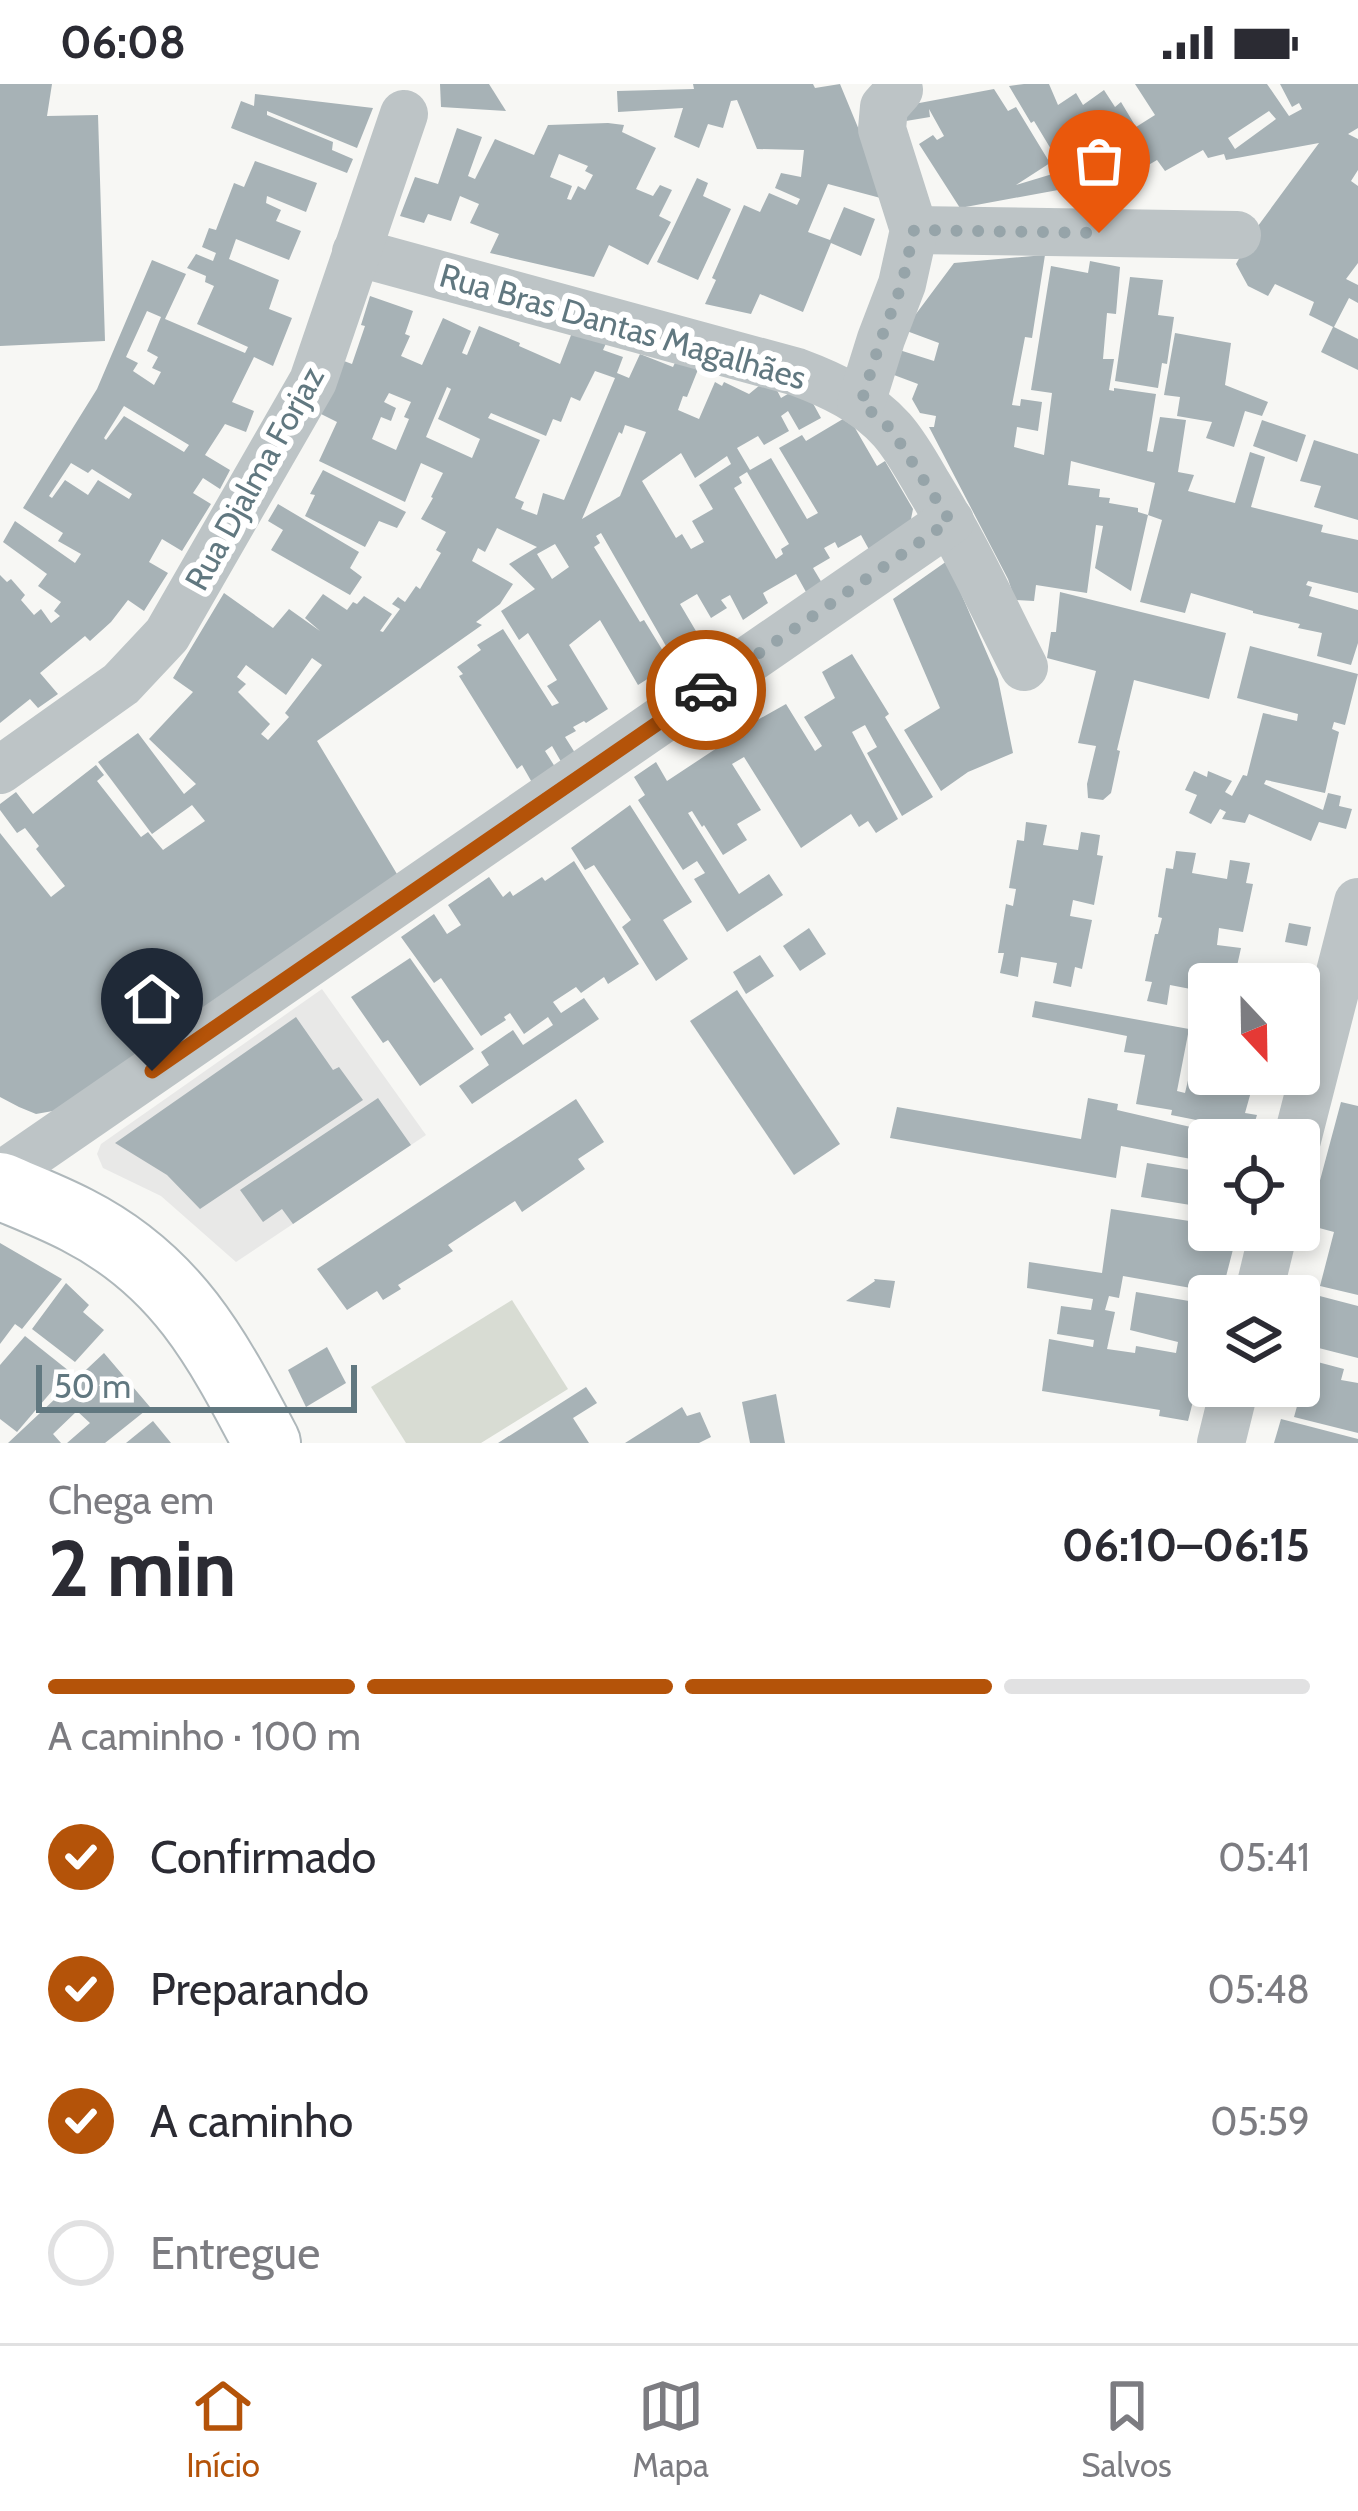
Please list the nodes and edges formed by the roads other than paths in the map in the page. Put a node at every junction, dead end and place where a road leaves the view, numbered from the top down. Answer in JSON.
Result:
{"nodes":[{"id":1,"x":905,"y":86,"type":"edge"},
{"id":2,"x":404,"y":114,"type":"dead end"},
{"id":3,"x":914,"y":230,"type":"junction"},
{"id":4,"x":1237,"y":235,"type":"dead end"},
{"id":5,"x":356,"y":252,"type":"junction"},
{"id":6,"x":861,"y":403,"type":"junction"},
{"id":7,"x":950,"y":521,"type":"junction"},
{"id":8,"x":1024,"y":667,"type":"dead end"},
{"id":9,"x":0,"y":770,"type":"edge"},
{"id":10,"x":1358,"y":902,"type":"edge"},
{"id":11,"x":1347,"y":987,"type":"edge"},
{"id":12,"x":1304,"y":1119,"type":"edge"},
{"id":13,"x":0,"y":1176,"type":"edge"},
{"id":14,"x":0,"y":1186,"type":"edge"},
{"id":15,"x":1230,"y":1407,"type":"edge"},
{"id":16,"x":268,"y":1443,"type":"edge"},
{"id":17,"x":1221,"y":1443,"type":"edge"}],
"edges":[{"from":1,"to":3,"type":"street"},
{"from":2,"to":5,"type":"street","name":"Rua Djalma Forjaz"},
{"from":3,"to":4,"type":"street"},
{"from":3,"to":6,"type":"street"},
{"from":5,"to":6,"type":"street","name":"Rua Bras Dantas Magalhães"},
{"from":5,"to":9,"type":"street","name":"Rua Djalma Forjaz"},
{"from":6,"to":7,"type":"street","name":"Rua Bras Dantas Magalhães"},
{"from":7,"to":8,"type":"street","name":"Rua Bras Dantas Magalhães"},
{"from":7,"to":13,"type":"street"},
{"from":10,"to":11,"type":"street"},
{"from":11,"to":12,"type":"street"},
{"from":14,"to":16,"type":"main road"},
{"from":15,"to":17,"type":"street"}]}
